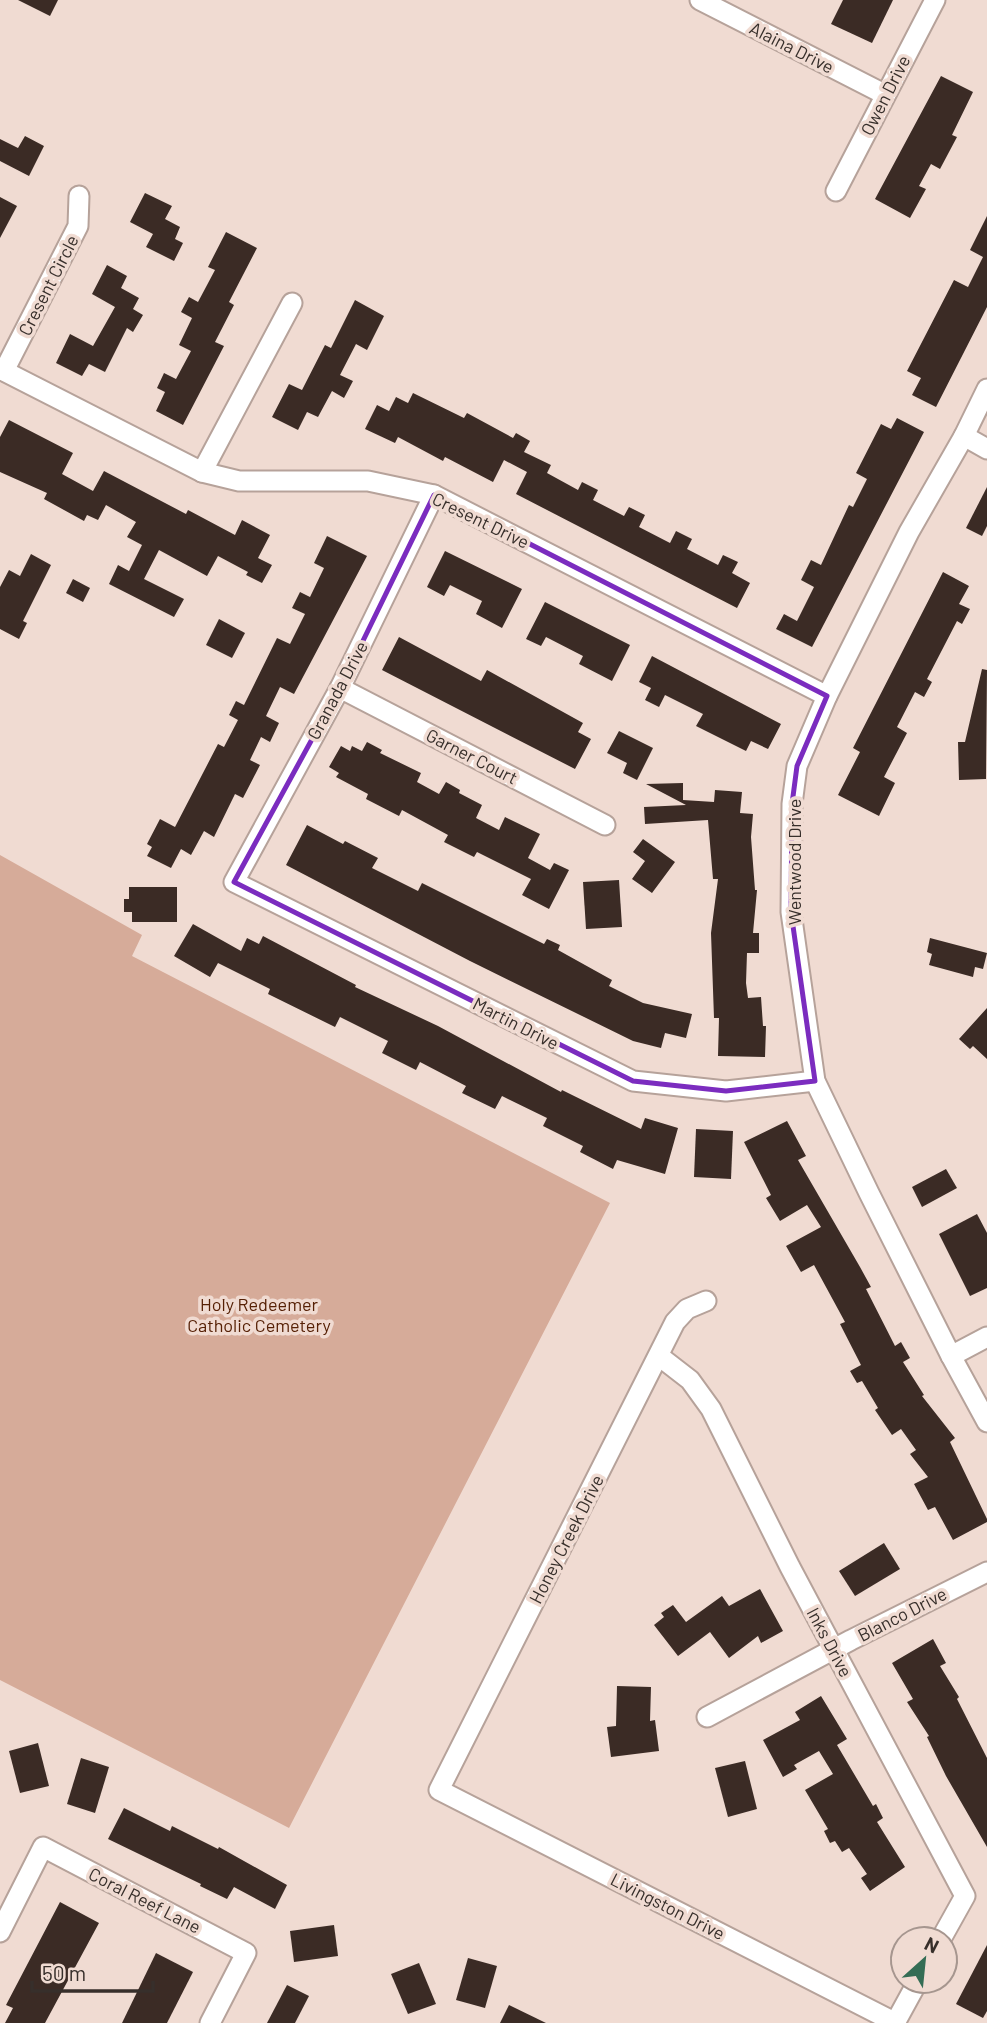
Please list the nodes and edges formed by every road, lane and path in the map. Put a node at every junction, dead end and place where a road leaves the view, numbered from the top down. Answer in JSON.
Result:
{"nodes":[{"id":1,"x":700,"y":0,"type":"edge"},
{"id":2,"x":934,"y":0,"type":"edge"},
{"id":3,"x":884,"y":94,"type":"junction"},
{"id":4,"x":836,"y":191,"type":"dead end"},
{"id":5,"x":79,"y":196,"type":"dead end"},
{"id":6,"x":292,"y":303,"type":"dead end"},
{"id":7,"x":2,"y":370,"type":"edge"},
{"id":8,"x":987,"y":389,"type":"edge"},
{"id":9,"x":964,"y":436,"type":"junction"},
{"id":10,"x":987,"y":449,"type":"edge"},
{"id":11,"x":202,"y":472,"type":"junction"},
{"id":12,"x":434,"y":495,"type":"junction"},
{"id":13,"x":340,"y":688,"type":"junction"},
{"id":14,"x":827,"y":696,"type":"junction"},
{"id":15,"x":605,"y":825,"type":"dead end"},
{"id":16,"x":234,"y":882,"type":"joint"},
{"id":17,"x":815,"y":1081,"type":"junction"},
{"id":18,"x":706,"y":1301,"type":"dead end"},
{"id":19,"x":987,"y":1337,"type":"edge"},
{"id":20,"x":659,"y":1356,"type":"junction"},
{"id":21,"x":951,"y":1356,"type":"junction"},
{"id":22,"x":987,"y":1422,"type":"edge"},
{"id":23,"x":987,"y":1572,"type":"edge"},
{"id":24,"x":834,"y":1649,"type":"junction"},
{"id":25,"x":707,"y":1717,"type":"dead end"},
{"id":26,"x":439,"y":1790,"type":"joint"},
{"id":27,"x":949,"y":1925,"type":"edge"},
{"id":28,"x":0,"y":1932,"type":"edge"},
{"id":29,"x":911,"y":1995,"type":"edge"},
{"id":30,"x":210,"y":2023,"type":"edge"},
{"id":31,"x":896,"y":2023,"type":"edge"}],
"edges":[{"from":1,"to":3,"type":"street","name":"Alaina Drive"},
{"from":2,"to":3,"type":"street","name":"Owen Drive"},
{"from":3,"to":4,"type":"street","name":"Owen Drive"},
{"from":5,"to":7,"type":"street","name":"Cresent Circle"},
{"from":6,"to":11,"type":"street"},
{"from":7,"to":11,"type":"street","name":"Cresent Drive"},
{"from":8,"to":9,"type":"street","name":"Wentwood Drive"},
{"from":9,"to":10,"type":"street"},
{"from":9,"to":14,"type":"street","name":"Wentwood Drive"},
{"from":11,"to":12,"type":"street","name":"Cresent Drive"},
{"from":12,"to":13,"type":"street","name":"Granada Drive"},
{"from":12,"to":14,"type":"street","name":"Cresent Drive"},
{"from":13,"to":15,"type":"street","name":"Garner Court"},
{"from":13,"to":16,"type":"street","name":"Granada Drive"},
{"from":14,"to":17,"type":"street","name":"Wentwood Drive"},
{"from":16,"to":17,"type":"street","name":"Martin Drive"},
{"from":17,"to":21,"type":"street","name":"Wentwood Drive"},
{"from":18,"to":20,"type":"street","name":"Honey Creek Drive"},
{"from":19,"to":21,"type":"street"},
{"from":20,"to":24,"type":"street","name":"Inks Drive"},
{"from":20,"to":26,"type":"street","name":"Honey Creek Drive"},
{"from":21,"to":22,"type":"street","name":"Wentwood Drive"},
{"from":23,"to":24,"type":"street","name":"Blanco Drive"},
{"from":24,"to":25,"type":"street","name":"Blanco Drive"},
{"from":24,"to":27,"type":"street","name":"Inks Drive"},
{"from":26,"to":31,"type":"street","name":"Livingston Drive"},
{"from":28,"to":30,"type":"street","name":"Coral Reef Lane"},
{"from":29,"to":31,"type":"street"}]}
